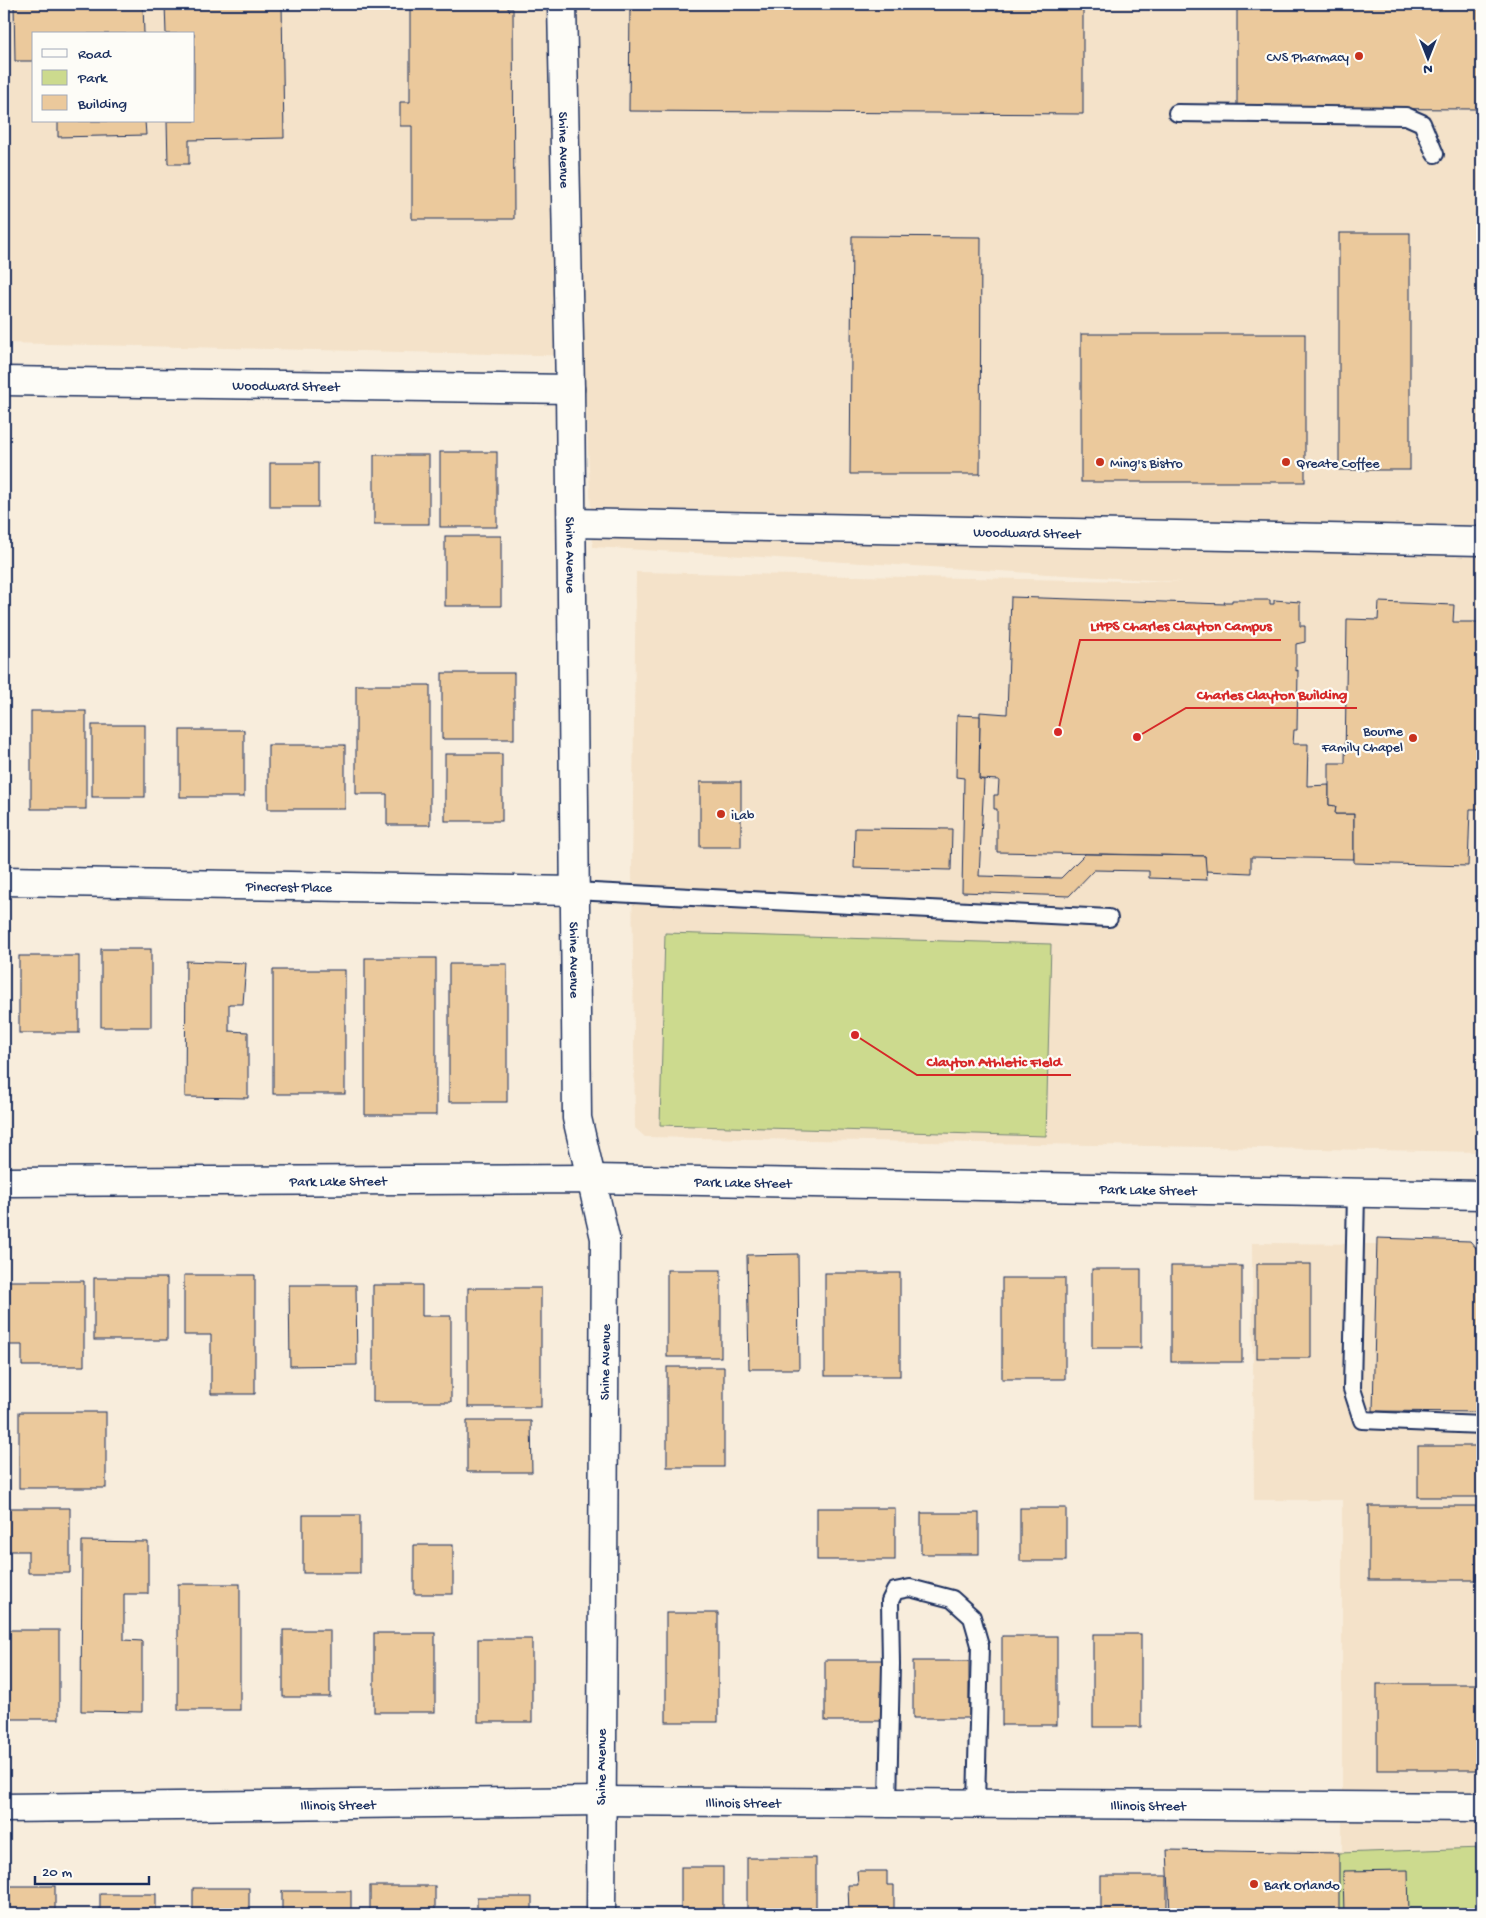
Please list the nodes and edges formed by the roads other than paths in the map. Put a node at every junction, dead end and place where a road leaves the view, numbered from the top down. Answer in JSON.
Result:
{"nodes":[{"id":1,"x":562,"y":4,"type":"edge"},
{"id":2,"x":1176,"y":112,"type":"dead end"},
{"id":3,"x":1436,"y":154,"type":"dead end"},
{"id":4,"x":4,"y":381,"type":"edge"},
{"id":5,"x":570,"y":389,"type":"junction"},
{"id":6,"x":572,"y":523,"type":"junction"},
{"id":7,"x":1482,"y":541,"type":"edge"},
{"id":8,"x":4,"y":881,"type":"edge"},
{"id":9,"x":574,"y":891,"type":"junction"},
{"id":10,"x":1109,"y":918,"type":"dead end"},
{"id":11,"x":593,"y":1179,"type":"junction"},
{"id":12,"x":4,"y":1182,"type":"edge"},
{"id":13,"x":1356,"y":1193,"type":"junction"},
{"id":14,"x":1482,"y":1195,"type":"edge"},
{"id":15,"x":1482,"y":1425,"type":"edge"},
{"id":16,"x":600,"y":1801,"type":"junction"},
{"id":17,"x":888,"y":1803,"type":"junction"},
{"id":18,"x":976,"y":1803,"type":"junction"},
{"id":19,"x":1482,"y":1806,"type":"edge"},
{"id":20,"x":4,"y":1808,"type":"edge"},
{"id":21,"x":601,"y":1914,"type":"edge"}],
"edges":[{"from":1,"to":5,"type":"street","name":"Shine Avenue"},
{"from":2,"to":3,"type":"lane"},
{"from":4,"to":5,"type":"street","name":"Woodward Street"},
{"from":5,"to":6,"type":"street","name":"Shine Avenue"},
{"from":6,"to":7,"type":"street","name":"Woodward Street"},
{"from":6,"to":9,"type":"street","name":"Shine Avenue"},
{"from":8,"to":9,"type":"street","name":"Pinecrest Place"},
{"from":9,"to":10,"type":"lane"},
{"from":9,"to":11,"type":"street","name":"Shine Avenue"},
{"from":11,"to":12,"type":"street","name":"Park Lake Street"},
{"from":11,"to":13,"type":"street","name":"Park Lake Street"},
{"from":11,"to":16,"type":"street","name":"Shine Avenue"},
{"from":13,"to":14,"type":"street","name":"Park Lake Street"},
{"from":13,"to":15,"type":"lane"},
{"from":16,"to":17,"type":"street","name":"Illinois Street"},
{"from":16,"to":20,"type":"street","name":"Illinois Street"},
{"from":16,"to":21,"type":"street","name":"Shine Avenue"},
{"from":17,"to":18,"type":"street","name":"Illinois Street"},
{"from":17,"to":18,"type":"lane"},
{"from":18,"to":19,"type":"street","name":"Illinois Street"}]}
